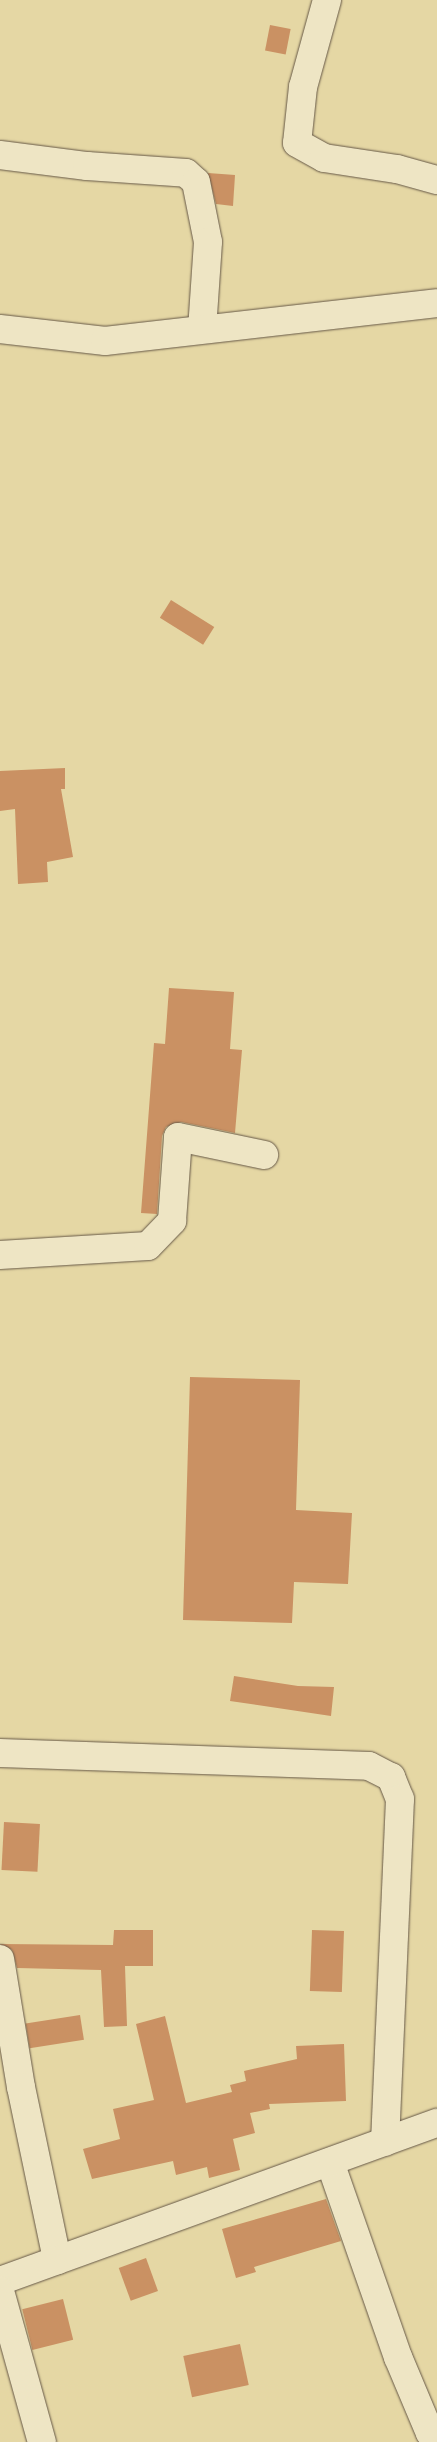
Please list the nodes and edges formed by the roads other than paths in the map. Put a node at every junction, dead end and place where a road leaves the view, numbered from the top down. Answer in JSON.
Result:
{"nodes":[{"id":1,"x":327,"y":0,"type":"edge"},
{"id":2,"x":0,"y":155,"type":"edge"},
{"id":3,"x":437,"y":180,"type":"edge"},
{"id":4,"x":437,"y":303,"type":"edge"},
{"id":5,"x":0,"y":329,"type":"edge"},
{"id":6,"x":202,"y":330,"type":"junction"},
{"id":7,"x":264,"y":1155,"type":"dead end"},
{"id":8,"x":0,"y":1255,"type":"edge"},
{"id":9,"x":0,"y":1752,"type":"edge"},
{"id":10,"x":0,"y":1959,"type":"edge"},
{"id":11,"x":437,"y":2123,"type":"edge"},
{"id":12,"x":385,"y":2142,"type":"junction"},
{"id":13,"x":330,"y":2162,"type":"junction"},
{"id":14,"x":58,"y":2260,"type":"junction"},
{"id":15,"x":0,"y":2280,"type":"edge"},
{"id":16,"x":0,"y":2291,"type":"edge"},
{"id":17,"x":437,"y":2435,"type":"edge"},
{"id":18,"x":42,"y":2442,"type":"edge"}],
"edges":[{"from":1,"to":3,"type":"street"},
{"from":2,"to":6,"type":"street"},
{"from":4,"to":6,"type":"street"},
{"from":5,"to":6,"type":"street"},
{"from":7,"to":8,"type":"street"},
{"from":9,"to":12,"type":"street"},
{"from":10,"to":14,"type":"street"},
{"from":11,"to":12,"type":"street"},
{"from":12,"to":13,"type":"street"},
{"from":13,"to":14,"type":"street"},
{"from":13,"to":17,"type":"street"},
{"from":14,"to":15,"type":"street"},
{"from":16,"to":18,"type":"street"}]}
